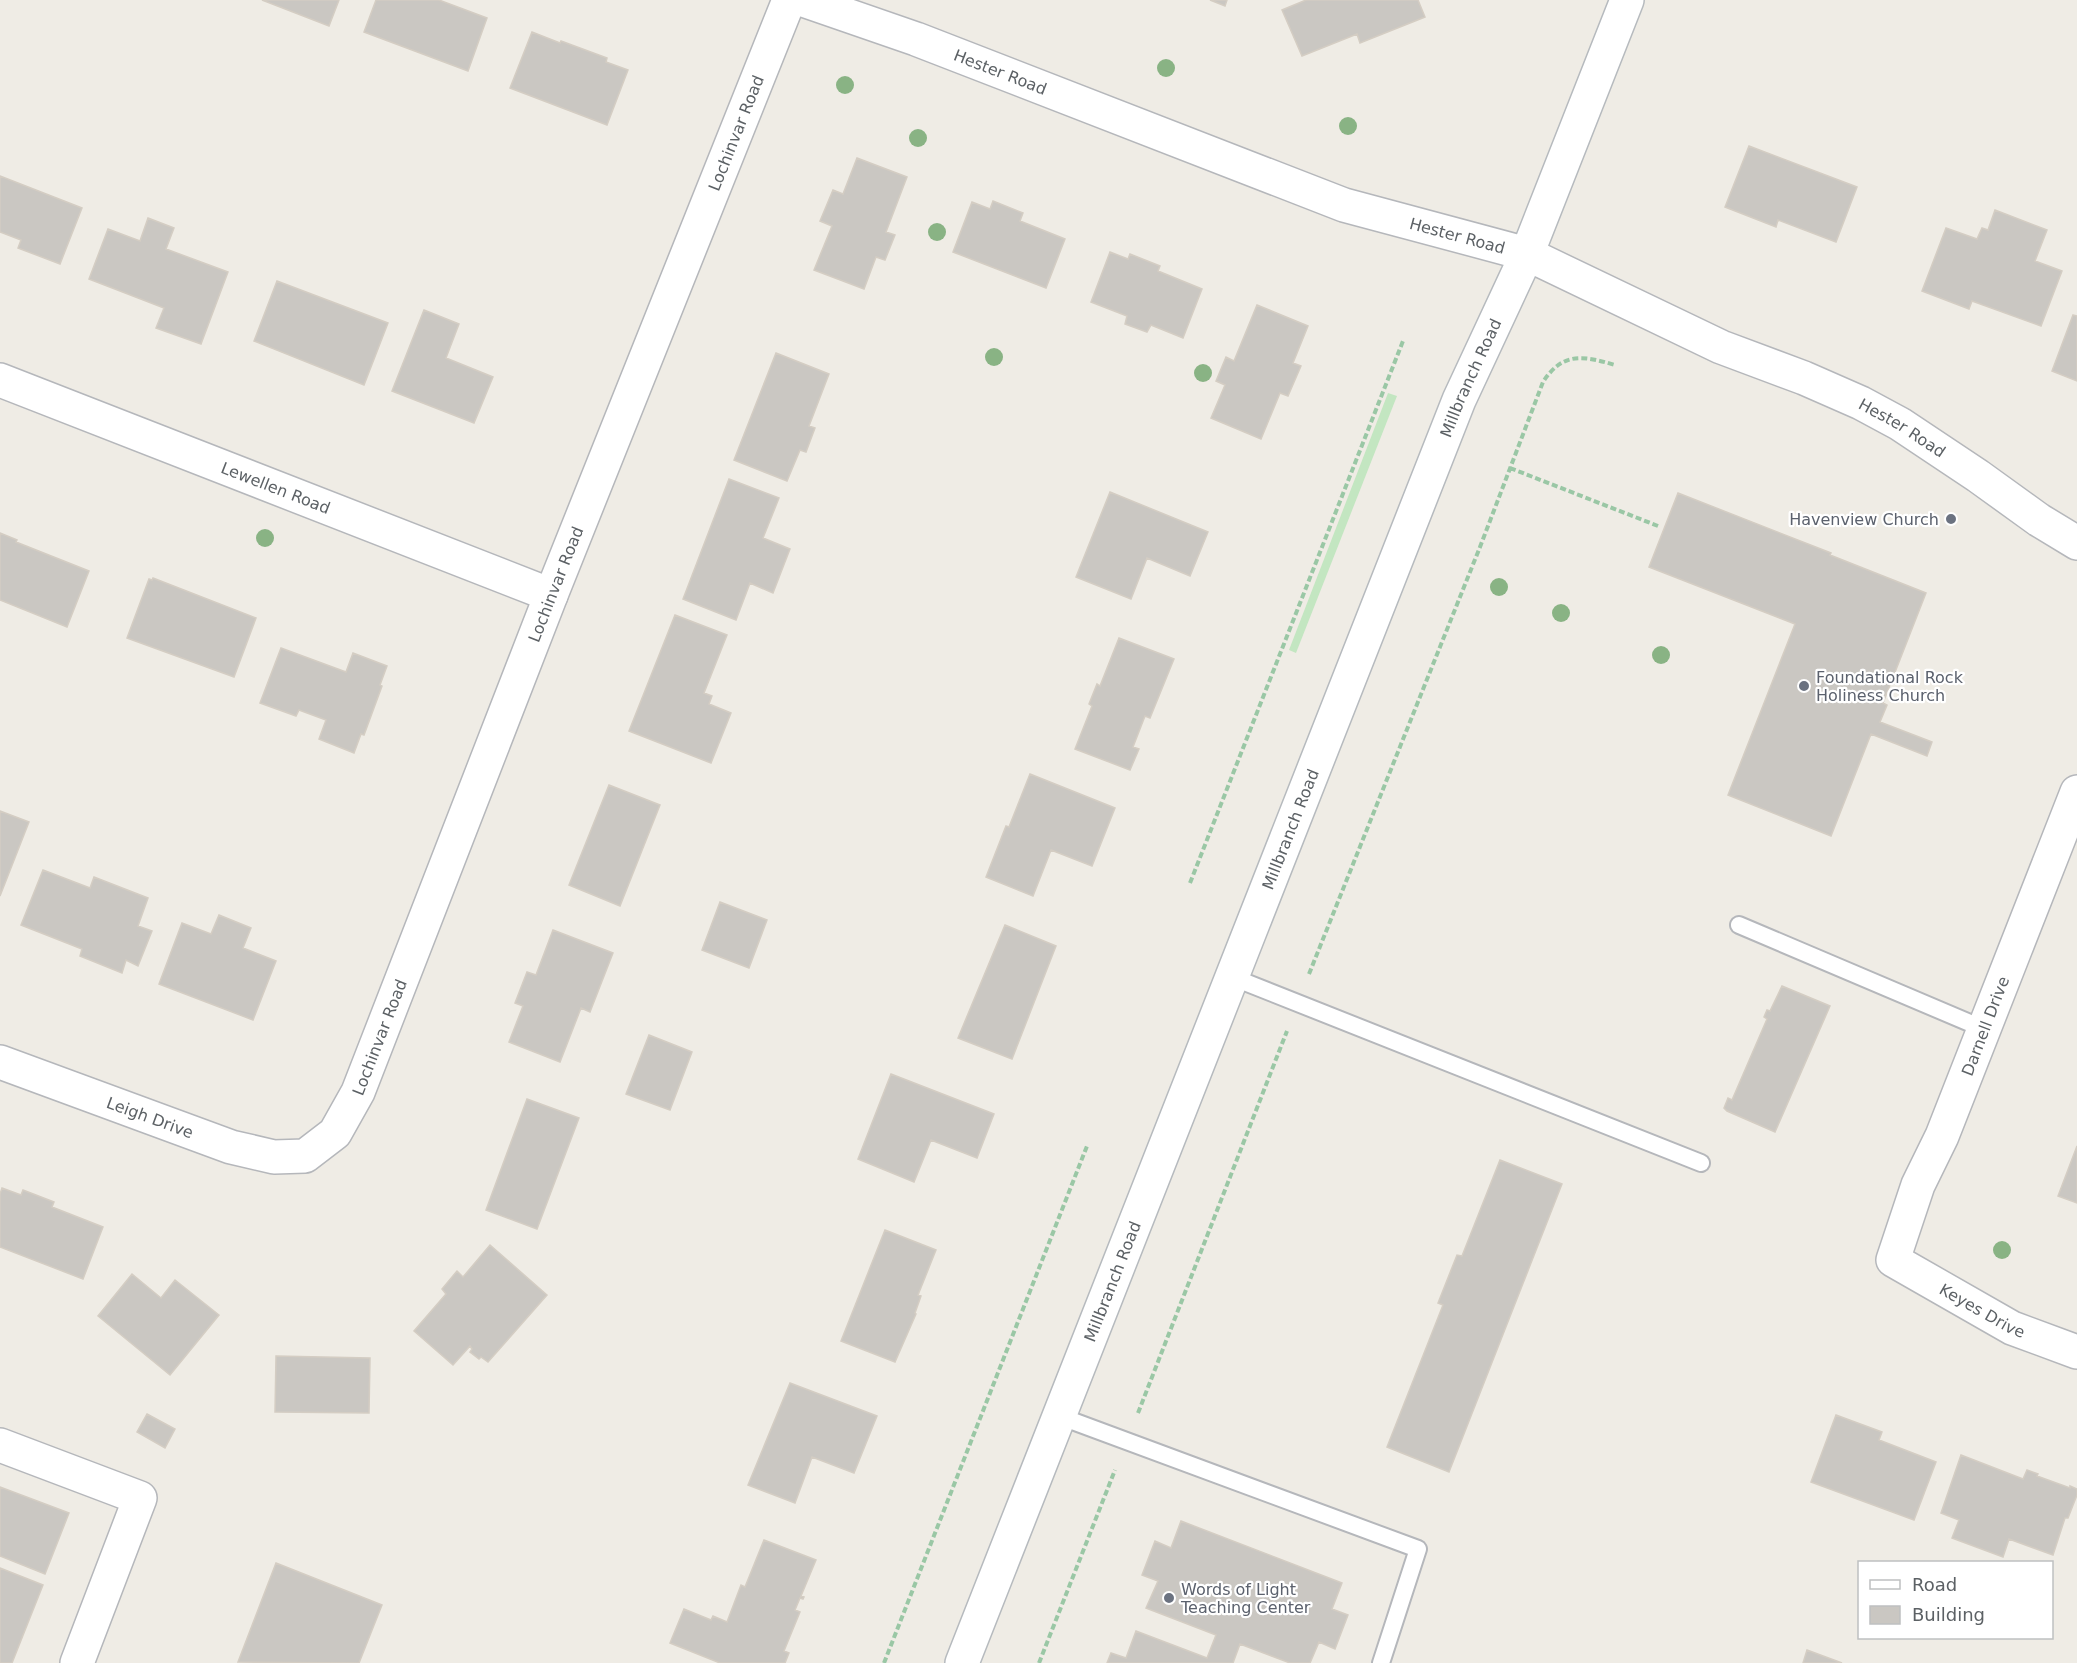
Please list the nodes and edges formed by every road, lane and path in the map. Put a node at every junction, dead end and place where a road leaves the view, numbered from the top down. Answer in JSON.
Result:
{"nodes":[{"id":1,"x":789,"y":0,"type":"edge"},
{"id":2,"x":803,"y":0,"type":"edge"},
{"id":3,"x":1627,"y":0,"type":"edge"},
{"id":4,"x":1527,"y":254,"type":"junction"},
{"id":5,"x":1403,"y":341,"type":"dead end"},
{"id":6,"x":0,"y":380,"type":"edge"},
{"id":7,"x":1510,"y":468,"type":"dead end"},
{"id":8,"x":1658,"y":526,"type":"dead end"},
{"id":9,"x":2077,"y":543,"type":"edge"},
{"id":10,"x":551,"y":595,"type":"junction"},
{"id":11,"x":2077,"y":792,"type":"edge"},
{"id":12,"x":1190,"y":883,"type":"dead end"},
{"id":13,"x":1739,"y":926,"type":"dead end"},
{"id":14,"x":1232,"y":977,"type":"junction"},
{"id":15,"x":1984,"y":1029,"type":"junction"},
{"id":16,"x":0,"y":1062,"type":"edge"},
{"id":17,"x":1087,"y":1146,"type":"dead end"},
{"id":18,"x":305,"y":1156,"type":"joint"},
{"id":19,"x":1701,"y":1163,"type":"dead end"},
{"id":20,"x":1893,"y":1260,"type":"joint"},
{"id":21,"x":2077,"y":1352,"type":"edge"},
{"id":22,"x":1059,"y":1416,"type":"junction"},
{"id":23,"x":0,"y":1445,"type":"edge"},
{"id":24,"x":77,"y":1663,"type":"edge"},
{"id":25,"x":884,"y":1663,"type":"edge"},
{"id":26,"x":962,"y":1663,"type":"edge"},
{"id":27,"x":1381,"y":1663,"type":"edge"}],
"edges":[{"from":1,"to":10,"type":"street","name":"Lochinvar Road"},
{"from":2,"to":4,"type":"street","name":"Hester Road"},
{"from":3,"to":4,"type":"street","name":"Millbranch Road"},
{"from":4,"to":9,"type":"street","name":"Hester Road"},
{"from":4,"to":14,"type":"street","name":"Millbranch Road"},
{"from":5,"to":12,"type":"path"},
{"from":6,"to":10,"type":"street","name":"Lewellen Road"},
{"from":7,"to":8,"type":"path"},
{"from":10,"to":18,"type":"street","name":"Lochinvar Road"},
{"from":11,"to":15,"type":"street","name":"Darnell Drive"},
{"from":13,"to":15,"type":"lane"},
{"from":14,"to":19,"type":"lane"},
{"from":14,"to":22,"type":"street","name":"Millbranch Road"},
{"from":15,"to":20,"type":"street","name":"Darnell Drive"},
{"from":16,"to":18,"type":"street","name":"Leigh Drive"},
{"from":17,"to":25,"type":"path"},
{"from":20,"to":21,"type":"street","name":"Keyes Drive"},
{"from":22,"to":26,"type":"street","name":"Millbranch Road"},
{"from":22,"to":27,"type":"lane"},
{"from":23,"to":24,"type":"street"}]}
